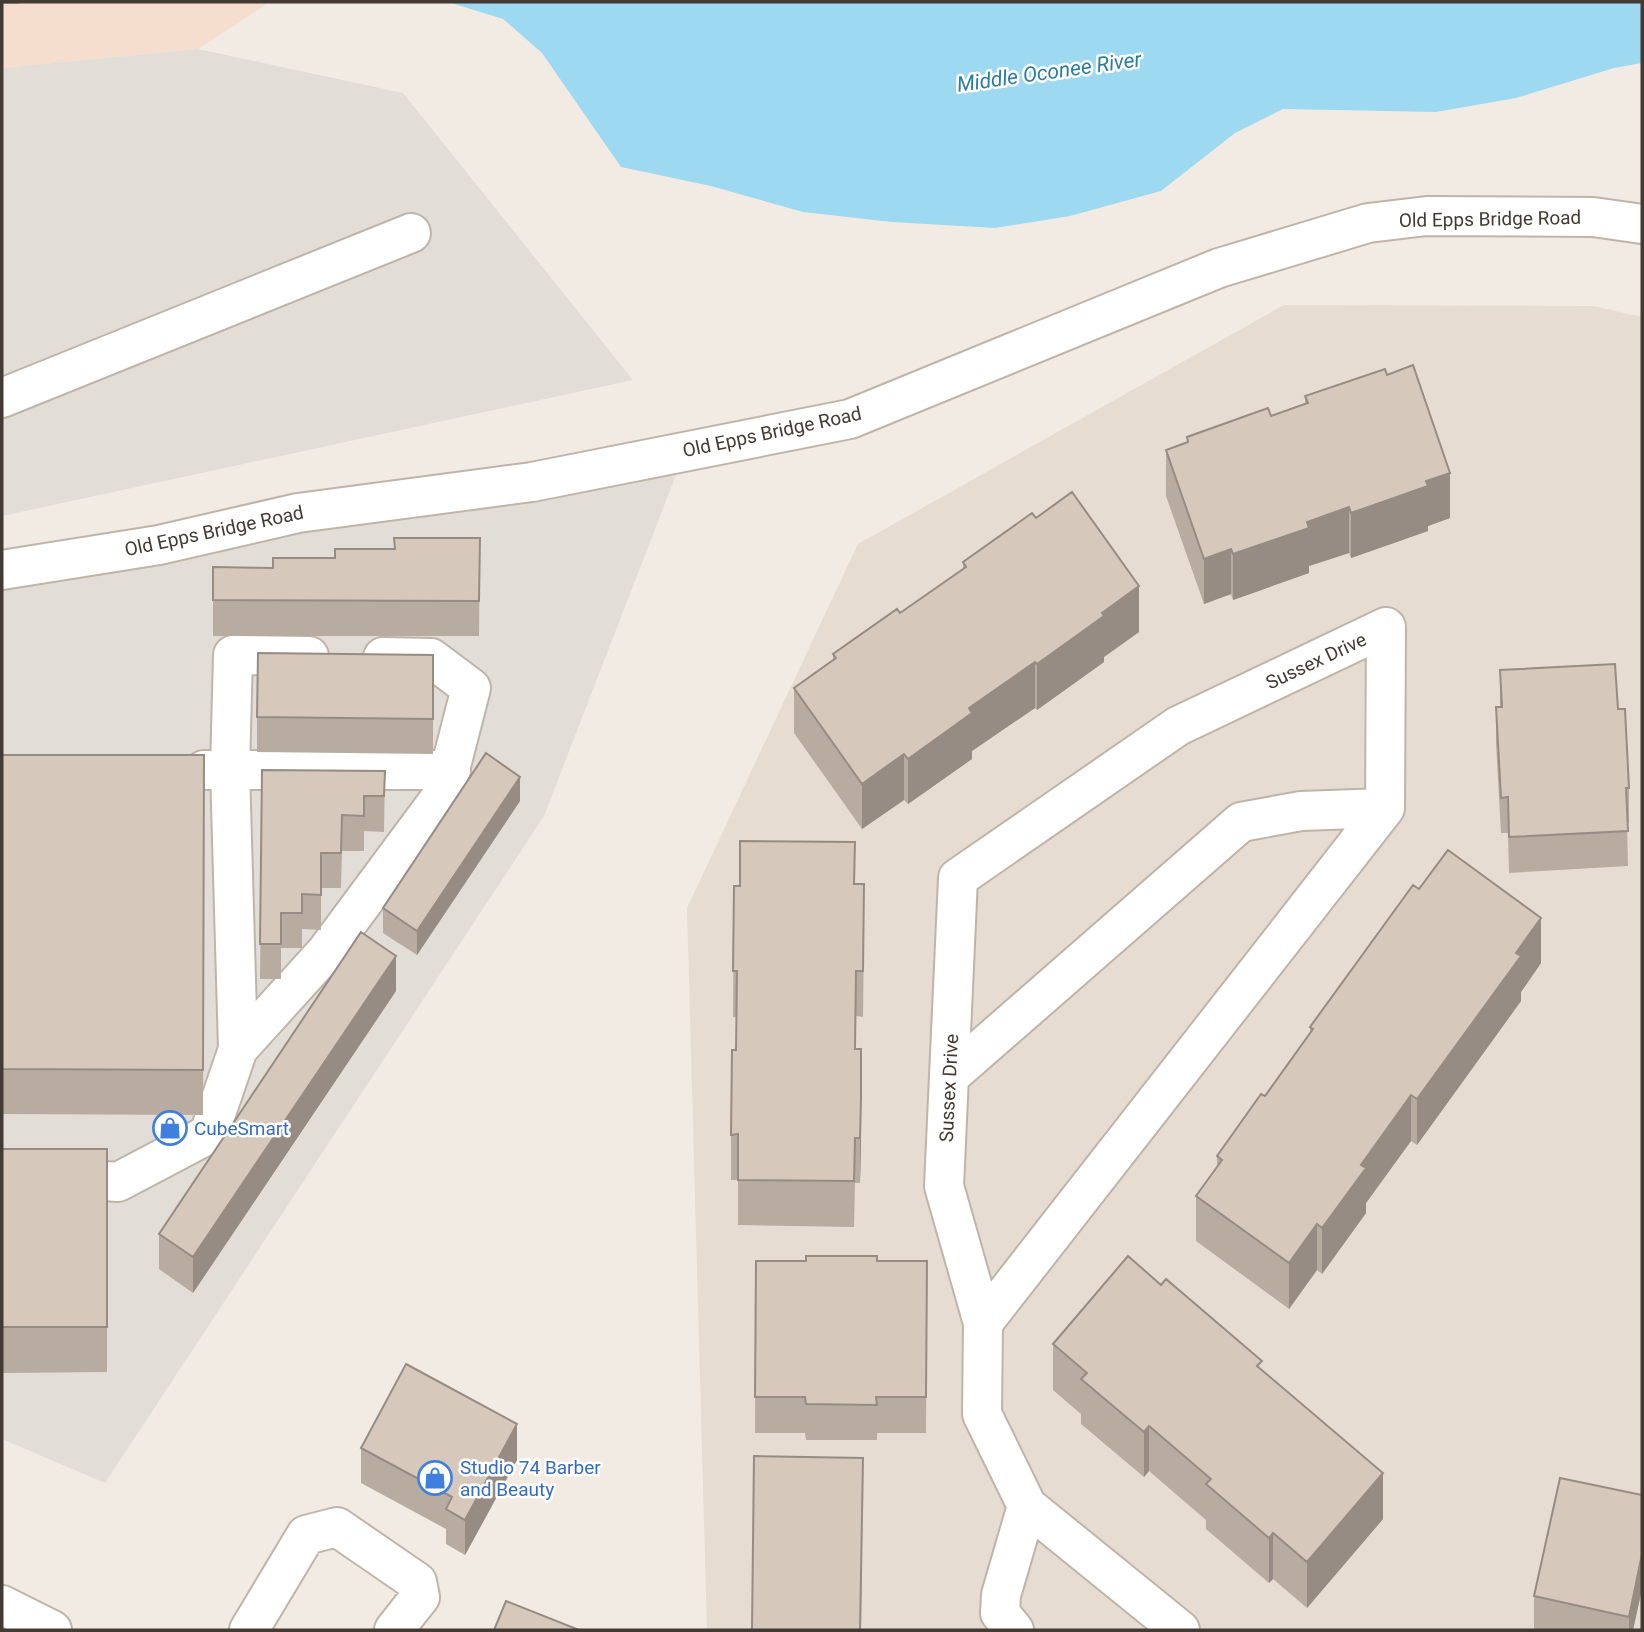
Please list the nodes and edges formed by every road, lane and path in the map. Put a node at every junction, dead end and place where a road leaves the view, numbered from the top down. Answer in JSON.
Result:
{"nodes":[{"id":1,"x":1642,"y":224,"type":"edge"},
{"id":2,"x":411,"y":233,"type":"dead end"},
{"id":3,"x":2,"y":398,"type":"edge"},
{"id":4,"x":2,"y":570,"type":"edge"},
{"id":5,"x":176,"y":769,"type":"edge"},
{"id":6,"x":230,"y":770,"type":"junction"},
{"id":7,"x":451,"y":770,"type":"junction"},
{"id":8,"x":1385,"y":808,"type":"junction"},
{"id":9,"x":238,"y":1049,"type":"junction"},
{"id":10,"x":950,"y":1076,"type":"junction"},
{"id":11,"x":2,"y":1174,"type":"edge"},
{"id":12,"x":983,"y":1323,"type":"junction"},
{"id":13,"x":1027,"y":1506,"type":"junction"},
{"id":14,"x":2,"y":1605,"type":"edge"},
{"id":15,"x":256,"y":1618,"type":"edge"},
{"id":16,"x":52,"y":1630,"type":"edge"},
{"id":17,"x":394,"y":1630,"type":"edge"},
{"id":18,"x":1014,"y":1630,"type":"edge"},
{"id":19,"x":1180,"y":1630,"type":"edge"}],
"edges":[{"from":1,"to":4,"type":"street","name":"Old Epps Bridge Road"},
{"from":2,"to":3,"type":"street"},
{"from":5,"to":6,"type":"street"},
{"from":6,"to":7,"type":"street"},
{"from":6,"to":7,"type":"street"},
{"from":6,"to":9,"type":"street"},
{"from":7,"to":9,"type":"street"},
{"from":8,"to":10,"type":"street"},
{"from":8,"to":10,"type":"street","name":"Sussex Drive"},
{"from":8,"to":12,"type":"street"},
{"from":9,"to":11,"type":"street"},
{"from":10,"to":12,"type":"street","name":"Sussex Drive"},
{"from":12,"to":13,"type":"street","name":"Sussex Drive"},
{"from":13,"to":18,"type":"street"},
{"from":13,"to":19,"type":"street","name":"Sussex Drive"},
{"from":14,"to":16,"type":"street"},
{"from":15,"to":17,"type":"street"}]}
